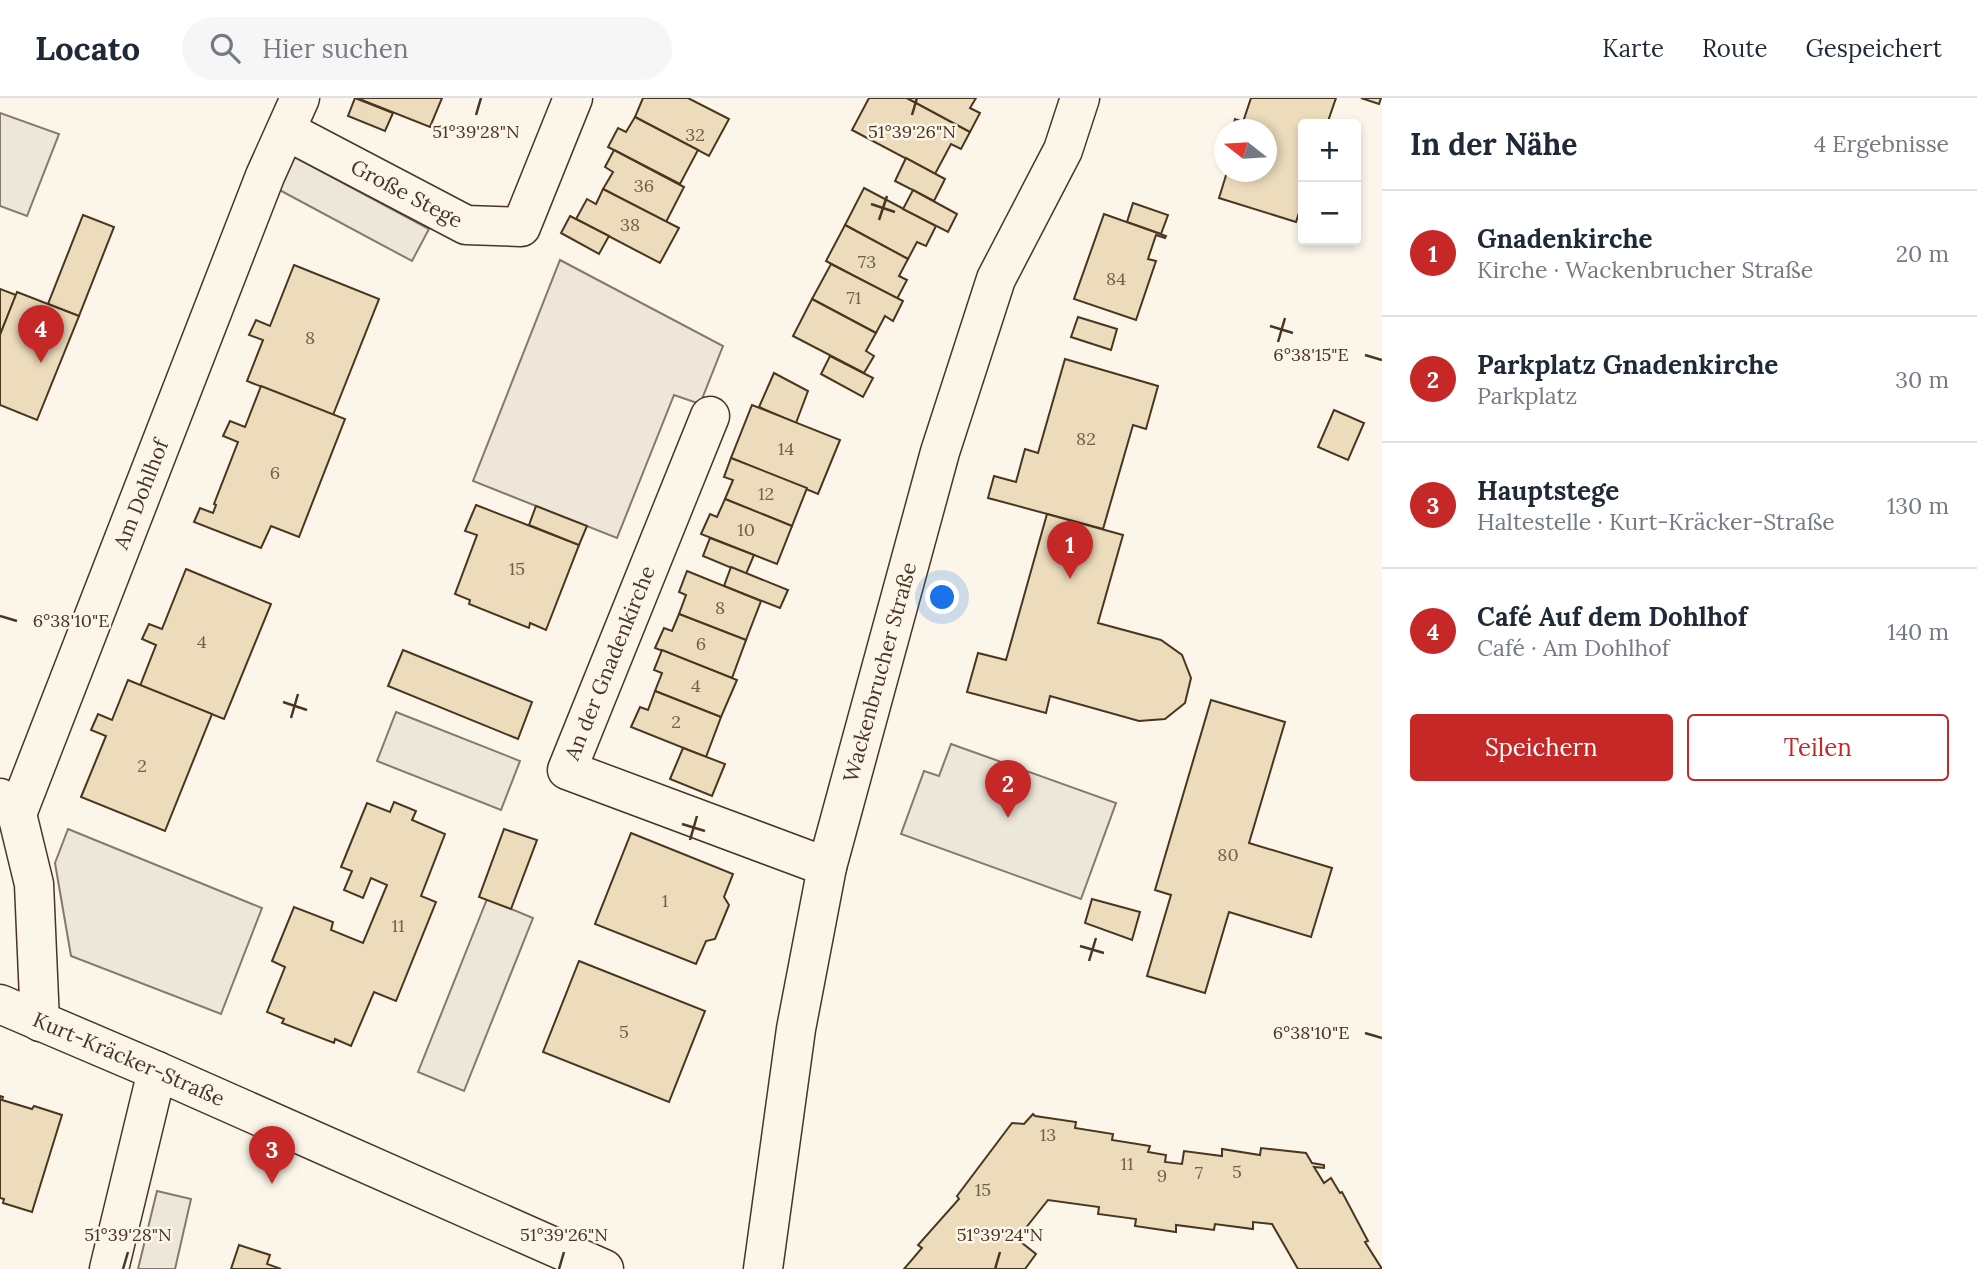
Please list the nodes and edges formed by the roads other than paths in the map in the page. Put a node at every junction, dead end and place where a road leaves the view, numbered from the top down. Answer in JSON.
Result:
{"nodes":[{"id":1,"x":573,"y":98,"type":"edge"},
{"id":2,"x":1080,"y":98,"type":"edge"},
{"id":3,"x":293,"y":114,"type":"edge"},
{"id":4,"x":265,"y":176,"type":"joint"},
{"id":5,"x":710,"y":416,"type":"dead end"},
{"id":6,"x":8,"y":806,"type":"edge"},
{"id":7,"x":827,"y":867,"type":"junction"},
{"id":8,"x":0,"y":1004,"type":"edge"},
{"id":9,"x":40,"y":1022,"type":"junction"},
{"id":10,"x":157,"y":1071,"type":"junction"},
{"id":11,"x":109,"y":1269,"type":"edge"},
{"id":12,"x":604,"y":1269,"type":"edge"},
{"id":13,"x":763,"y":1269,"type":"edge"}],
"edges":[{"from":1,"to":3,"type":"street","name":"Große Stege"},
{"from":2,"to":7,"type":"street","name":"Wackenbrucher Straße"},
{"from":3,"to":4,"type":"street","name":"Große Stege"},
{"from":4,"to":6,"type":"street","name":"Am Dohlhof"},
{"from":5,"to":7,"type":"street","name":"An der Gnadenkirche"},
{"from":6,"to":9,"type":"street"},
{"from":7,"to":13,"type":"street","name":"Wackenbrucher Straße"},
{"from":8,"to":9,"type":"street","name":"Kurt-Kräcker-Straße"},
{"from":9,"to":10,"type":"street","name":"Kurt-Kräcker-Straße"},
{"from":10,"to":11,"type":"street"},
{"from":10,"to":12,"type":"street","name":"Kurt-Kräcker-Straße"}]}
